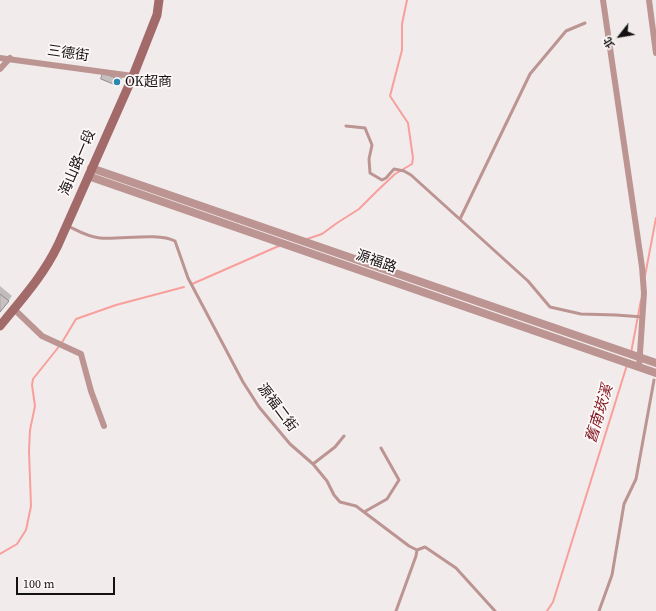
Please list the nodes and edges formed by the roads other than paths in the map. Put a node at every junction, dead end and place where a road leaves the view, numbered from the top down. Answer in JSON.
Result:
{"nodes":[{"id":1,"x":159,"y":0,"type":"edge"},
{"id":2,"x":603,"y":0,"type":"edge"},
{"id":3,"x":649,"y":0,"type":"edge"},
{"id":4,"x":585,"y":23,"type":"dead end"},
{"id":5,"x":656,"y":53,"type":"edge"},
{"id":6,"x":0,"y":58,"type":"edge"},
{"id":7,"x":10,"y":58,"type":"junction"},
{"id":8,"x":0,"y":69,"type":"edge"},
{"id":9,"x":133,"y":76,"type":"junction"},
{"id":10,"x":346,"y":126,"type":"dead end"},
{"id":11,"x":90,"y":172,"type":"junction"},
{"id":12,"x":460,"y":219,"type":"junction"},
{"id":13,"x":66,"y":226,"type":"junction"},
{"id":14,"x":14,"y":309,"type":"junction"},
{"id":15,"x":643,"y":317,"type":"junction"},
{"id":16,"x":0,"y":326,"type":"edge"},
{"id":17,"x":641,"y":358,"type":"junction"},
{"id":18,"x":656,"y":364,"type":"edge"},
{"id":19,"x":639,"y":368,"type":"junction"},
{"id":20,"x":655,"y":377,"type":"edge"},
{"id":21,"x":104,"y":426,"type":"dead end"},
{"id":22,"x":344,"y":436,"type":"dead end"},
{"id":23,"x":381,"y":448,"type":"dead end"},
{"id":24,"x":313,"y":464,"type":"junction"},
{"id":25,"x":364,"y":512,"type":"junction"},
{"id":26,"x":417,"y":550,"type":"junction"},
{"id":27,"x":396,"y":611,"type":"edge"},
{"id":28,"x":495,"y":611,"type":"edge"},
{"id":29,"x":599,"y":611,"type":"edge"}],
"edges":[{"from":1,"to":9,"type":"main road","name":"海山路一段"},
{"from":2,"to":15,"type":"street"},
{"from":3,"to":5,"type":"street"},
{"from":4,"to":12,"type":"lane"},
{"from":6,"to":7,"type":"street","name":"三德街"},
{"from":7,"to":8,"type":"street"},
{"from":7,"to":9,"type":"street","name":"三德街"},
{"from":9,"to":11,"type":"main road","name":"海山路一段"},
{"from":10,"to":12,"type":"lane"},
{"from":11,"to":13,"type":"main road","name":"海山路一段"},
{"from":11,"to":17,"type":"street","name":"源福路"},
{"from":11,"to":19,"type":"street","name":"源福路"},
{"from":12,"to":15,"type":"lane"},
{"from":13,"to":14,"type":"main road","name":"海山路一段"},
{"from":13,"to":24,"type":"lane","name":"源福二街"},
{"from":14,"to":16,"type":"main road","name":"海山路一段"},
{"from":14,"to":21,"type":"street"},
{"from":15,"to":17,"type":"street"},
{"from":17,"to":18,"type":"street","name":"源福路"},
{"from":17,"to":19,"type":"street"},
{"from":19,"to":20,"type":"street","name":"源福路"},
{"from":20,"to":29,"type":"lane"},
{"from":22,"to":24,"type":"lane"},
{"from":23,"to":25,"type":"lane"},
{"from":24,"to":25,"type":"lane","name":"源福二街"},
{"from":25,"to":26,"type":"lane","name":"源福二街"},
{"from":26,"to":27,"type":"lane"},
{"from":26,"to":28,"type":"lane","name":"源福二街"}]}
